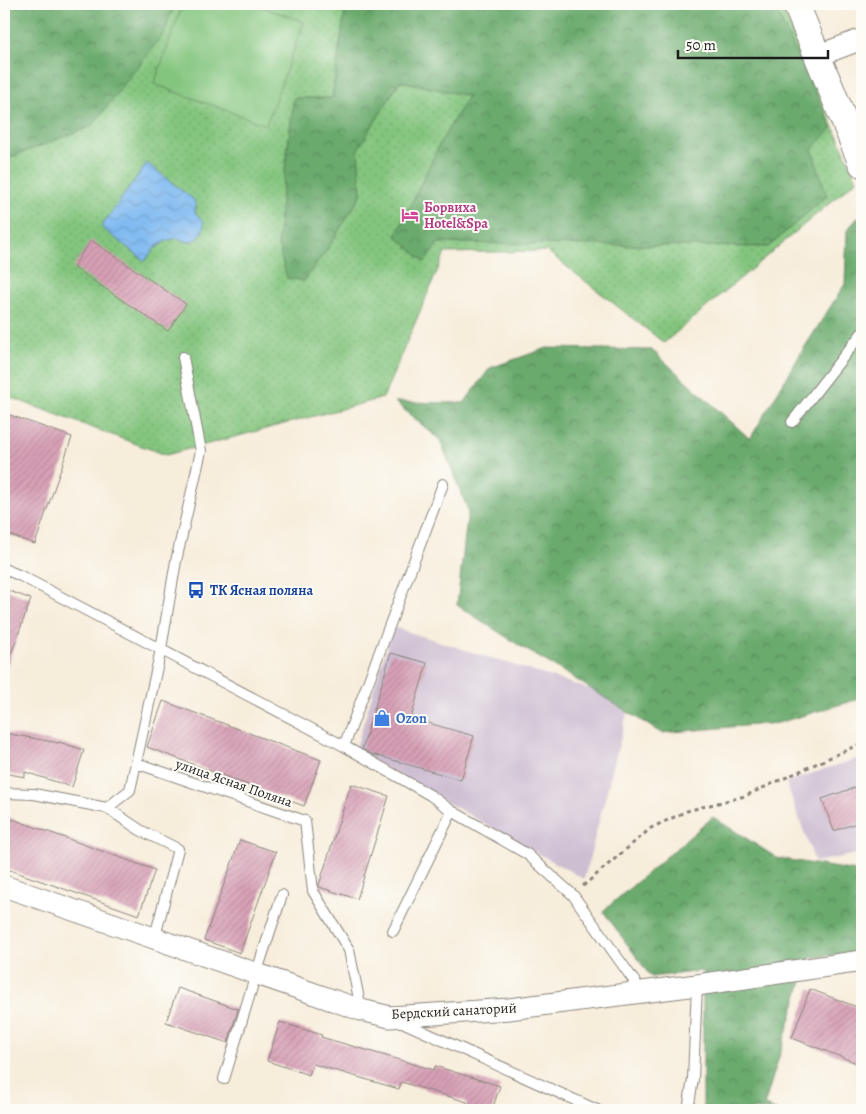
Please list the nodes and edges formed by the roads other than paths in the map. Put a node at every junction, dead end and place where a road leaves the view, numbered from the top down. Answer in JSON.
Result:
{"nodes":[{"id":1,"x":796,"y":4,"type":"edge"},
{"id":2,"x":862,"y":39,"type":"edge"},
{"id":3,"x":817,"y":56,"type":"junction"},
{"id":4,"x":862,"y":164,"type":"edge"},
{"id":5,"x":862,"y":333,"type":"edge"},
{"id":6,"x":183,"y":357,"type":"dead end"},
{"id":7,"x":792,"y":422,"type":"dead end"},
{"id":8,"x":443,"y":484,"type":"dead end"},
{"id":9,"x":4,"y":569,"type":"edge"},
{"id":10,"x":161,"y":649,"type":"junction"},
{"id":11,"x":344,"y":746,"type":"junction"},
{"id":12,"x":136,"y":763,"type":"junction"},
{"id":13,"x":4,"y":792,"type":"edge"},
{"id":14,"x":107,"y":808,"type":"junction"},
{"id":15,"x":452,"y":811,"type":"junction"},
{"id":16,"x":4,"y":886,"type":"edge"},
{"id":17,"x":282,"y":895,"type":"dead end"},
{"id":18,"x":393,"y":931,"type":"dead end"},
{"id":19,"x":154,"y":940,"type":"junction"},
{"id":20,"x":862,"y":961,"type":"edge"},
{"id":21,"x":256,"y":974,"type":"junction"},
{"id":22,"x":697,"y":985,"type":"junction"},
{"id":23,"x":642,"y":992,"type":"junction"},
{"id":24,"x":361,"y":1010,"type":"junction"},
{"id":25,"x":390,"y":1017,"type":"junction"},
{"id":26,"x":224,"y":1079,"type":"dead end"},
{"id":27,"x":598,"y":1110,"type":"edge"},
{"id":28,"x":688,"y":1110,"type":"edge"}],
"edges":[{"from":1,"to":3,"type":"street"},
{"from":2,"to":3,"type":"street"},
{"from":3,"to":4,"type":"street"},
{"from":5,"to":7,"type":"lane"},
{"from":6,"to":10,"type":"lane"},
{"from":8,"to":11,"type":"lane"},
{"from":9,"to":10,"type":"lane"},
{"from":10,"to":11,"type":"lane"},
{"from":10,"to":12,"type":"lane"},
{"from":11,"to":15,"type":"lane"},
{"from":12,"to":14,"type":"lane"},
{"from":12,"to":24,"type":"lane","name":"улица Ясная Поляна"},
{"from":13,"to":14,"type":"lane"},
{"from":14,"to":19,"type":"lane"},
{"from":15,"to":18,"type":"lane"},
{"from":15,"to":23,"type":"lane"},
{"from":16,"to":19,"type":"street","name":"Бердский санаторий"},
{"from":17,"to":21,"type":"lane"},
{"from":19,"to":21,"type":"street","name":"Бердский санаторий"},
{"from":20,"to":22,"type":"street","name":"Бердский санаторий"},
{"from":21,"to":24,"type":"street","name":"Бердский санаторий"},
{"from":21,"to":26,"type":"lane"},
{"from":22,"to":23,"type":"street","name":"Бердский санаторий"},
{"from":22,"to":28,"type":"lane"},
{"from":23,"to":25,"type":"street","name":"Бердский санаторий"},
{"from":24,"to":25,"type":"street","name":"Бердский санаторий"},
{"from":25,"to":27,"type":"lane"}]}
